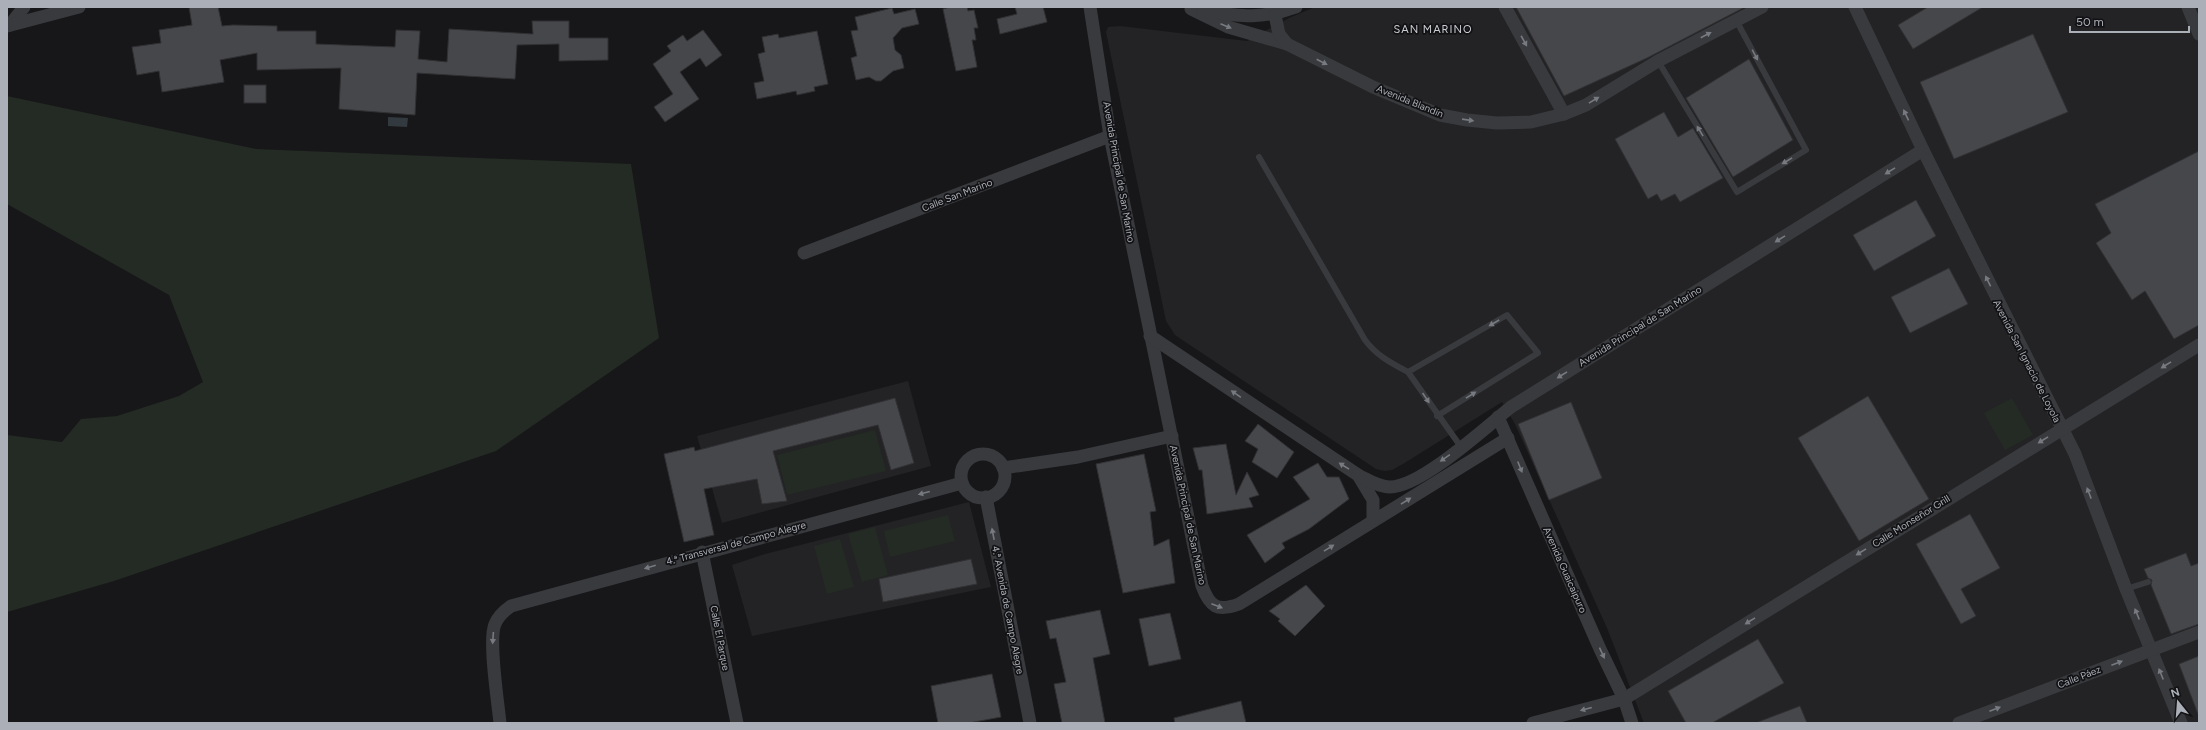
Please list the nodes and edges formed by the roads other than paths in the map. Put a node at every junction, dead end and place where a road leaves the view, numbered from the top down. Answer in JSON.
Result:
{"nodes":[{"id":1,"x":24,"y":7,"type":"edge"},
{"id":2,"x":79,"y":7,"type":"edge"},
{"id":3,"x":1090,"y":7,"type":"edge"},
{"id":4,"x":1296,"y":7,"type":"edge"},
{"id":5,"x":1506,"y":7,"type":"edge"},
{"id":6,"x":1762,"y":7,"type":"edge"},
{"id":7,"x":1855,"y":7,"type":"edge"},
{"id":8,"x":2188,"y":7,"type":"edge"},
{"id":9,"x":1187,"y":8,"type":"edge"},
{"id":10,"x":1275,"y":15,"type":"junction"},
{"id":11,"x":1736,"y":20,"type":"junction"},
{"id":12,"x":9,"y":25,"type":"edge"},
{"id":13,"x":2199,"y":34,"type":"edge"},
{"id":14,"x":1287,"y":44,"type":"junction"},
{"id":15,"x":1658,"y":61,"type":"junction"},
{"id":16,"x":1564,"y":114,"type":"junction"},
{"id":17,"x":1110,"y":136,"type":"junction"},
{"id":18,"x":1923,"y":150,"type":"junction"},
{"id":19,"x":1258,"y":157,"type":"dead end"},
{"id":20,"x":804,"y":253,"type":"dead end"},
{"id":21,"x":1150,"y":336,"type":"junction"},
{"id":22,"x":2199,"y":345,"type":"edge"},
{"id":23,"x":1408,"y":372,"type":"junction"},
{"id":24,"x":1437,"y":416,"type":"junction"},
{"id":25,"x":1498,"y":417,"type":"junction"},
{"id":26,"x":2061,"y":428,"type":"junction"},
{"id":27,"x":1172,"y":436,"type":"junction"},
{"id":28,"x":1508,"y":438,"type":"junction"},
{"id":29,"x":1461,"y":447,"type":"junction"},
{"id":30,"x":1003,"y":468,"type":"junction"},
{"id":31,"x":1358,"y":475,"type":"junction"},
{"id":32,"x":962,"y":483,"type":"junction"},
{"id":33,"x":986,"y":497,"type":"junction"},
{"id":34,"x":1373,"y":521,"type":"junction"},
{"id":35,"x":702,"y":552,"type":"junction"},
{"id":36,"x":2148,"y":582,"type":"dead end"},
{"id":37,"x":2126,"y":589,"type":"junction"},
{"id":38,"x":2199,"y":632,"type":"edge"},
{"id":39,"x":2152,"y":650,"type":"junction"},
{"id":40,"x":1624,"y":699,"type":"junction"},
{"id":41,"x":500,"y":723,"type":"edge"},
{"id":42,"x":737,"y":723,"type":"edge"},
{"id":43,"x":1030,"y":723,"type":"edge"},
{"id":44,"x":1533,"y":723,"type":"edge"},
{"id":45,"x":1632,"y":723,"type":"edge"},
{"id":46,"x":1959,"y":723,"type":"edge"},
{"id":47,"x":2181,"y":723,"type":"edge"}],
"edges":[{"from":1,"to":12,"type":"street"},
{"from":2,"to":12,"type":"street"},
{"from":3,"to":17,"type":"street","name":"Avenida Principal de San Marino"},
{"from":4,"to":10,"type":"street"},
{"from":5,"to":16,"type":"street","one_way":true},
{"from":6,"to":11,"type":"street","name":"Avenida Blandín"},
{"from":18,"to":7,"type":"street","name":"Avenida San Ignacio de Loyola","one_way":true},
{"from":8,"to":13,"type":"street"},
{"from":9,"to":10,"type":"street"},
{"from":9,"to":14,"type":"street","name":"Avenida Blandín","one_way":true},
{"from":10,"to":14,"type":"street"},
{"from":15,"to":11,"type":"street","name":"Avenida Blandín","one_way":true},
{"from":11,"to":15,"type":"lane","one_way":true},
{"from":14,"to":16,"type":"street","name":"Avenida Blandín","one_way":true},
{"from":16,"to":15,"type":"street","name":"Avenida Blandín","one_way":true},
{"from":17,"to":20,"type":"street","name":"Calle San Marino"},
{"from":17,"to":21,"type":"street","name":"Avenida Principal de San Marino"},
{"from":18,"to":25,"type":"street","name":"Avenida Principal de San Marino","one_way":true},
{"from":26,"to":18,"type":"street","name":"Avenida San Ignacio de Loyola","one_way":true},
{"from":19,"to":23,"type":"lane"},
{"from":21,"to":27,"type":"street","name":"Avenida Principal de San Marino"},
{"from":31,"to":21,"type":"street","name":"Avenida Principal de San Marino","one_way":true},
{"from":22,"to":26,"type":"street","name":"Calle Monseñor Grill","one_way":true},
{"from":23,"to":24,"type":"lane","one_way":true},
{"from":24,"to":23,"type":"lane","one_way":true},
{"from":24,"to":29,"type":"lane"},
{"from":25,"to":28,"type":"street","name":"Avenida Guaicaipuro"},
{"from":25,"to":29,"type":"street","name":"Avenida Principal de San Marino"},
{"from":37,"to":26,"type":"street","name":"Avenida San Ignacio de Loyola","one_way":true},
{"from":26,"to":40,"type":"street","name":"Calle Monseñor Grill","one_way":true},
{"from":27,"to":30,"type":"street"},
{"from":27,"to":34,"type":"street","name":"Avenida Principal de San Marino","one_way":true},
{"from":34,"to":28,"type":"street","name":"Avenida Principal de San Marino","one_way":true},
{"from":28,"to":40,"type":"street","name":"Avenida Guaicaipuro","one_way":true},
{"from":29,"to":31,"type":"street","name":"Avenida Principal de San Marino","one_way":true},
{"from":30,"to":32,"type":"street"},
{"from":30,"to":33,"type":"street"},
{"from":31,"to":34,"type":"street","name":"Avenida Principal de San Marino"},
{"from":32,"to":33,"type":"street"},
{"from":32,"to":35,"type":"street","name":"4.ª Transversal de Campo Alegre","one_way":true},
{"from":43,"to":33,"type":"street","name":"4.ª Avenida de Campo Alegre","one_way":true},
{"from":35,"to":41,"type":"street","name":"4.ª Transversal de Campo Alegre","one_way":true},
{"from":35,"to":42,"type":"street","name":"Calle El Parque"},
{"from":36,"to":37,"type":"lane"},
{"from":39,"to":37,"type":"street","name":"Avenida San Ignacio de Loyola","one_way":true},
{"from":38,"to":39,"type":"street","name":"Calle Páez"},
{"from":46,"to":39,"type":"street","name":"Calle Páez","one_way":true},
{"from":47,"to":39,"type":"street","name":"Avenida San Ignacio de Loyola","one_way":true},
{"from":40,"to":44,"type":"street","name":"Calle Monseñor Grill","one_way":true},
{"from":40,"to":45,"type":"street","name":"Avenida Guaicaipuro"}]}
